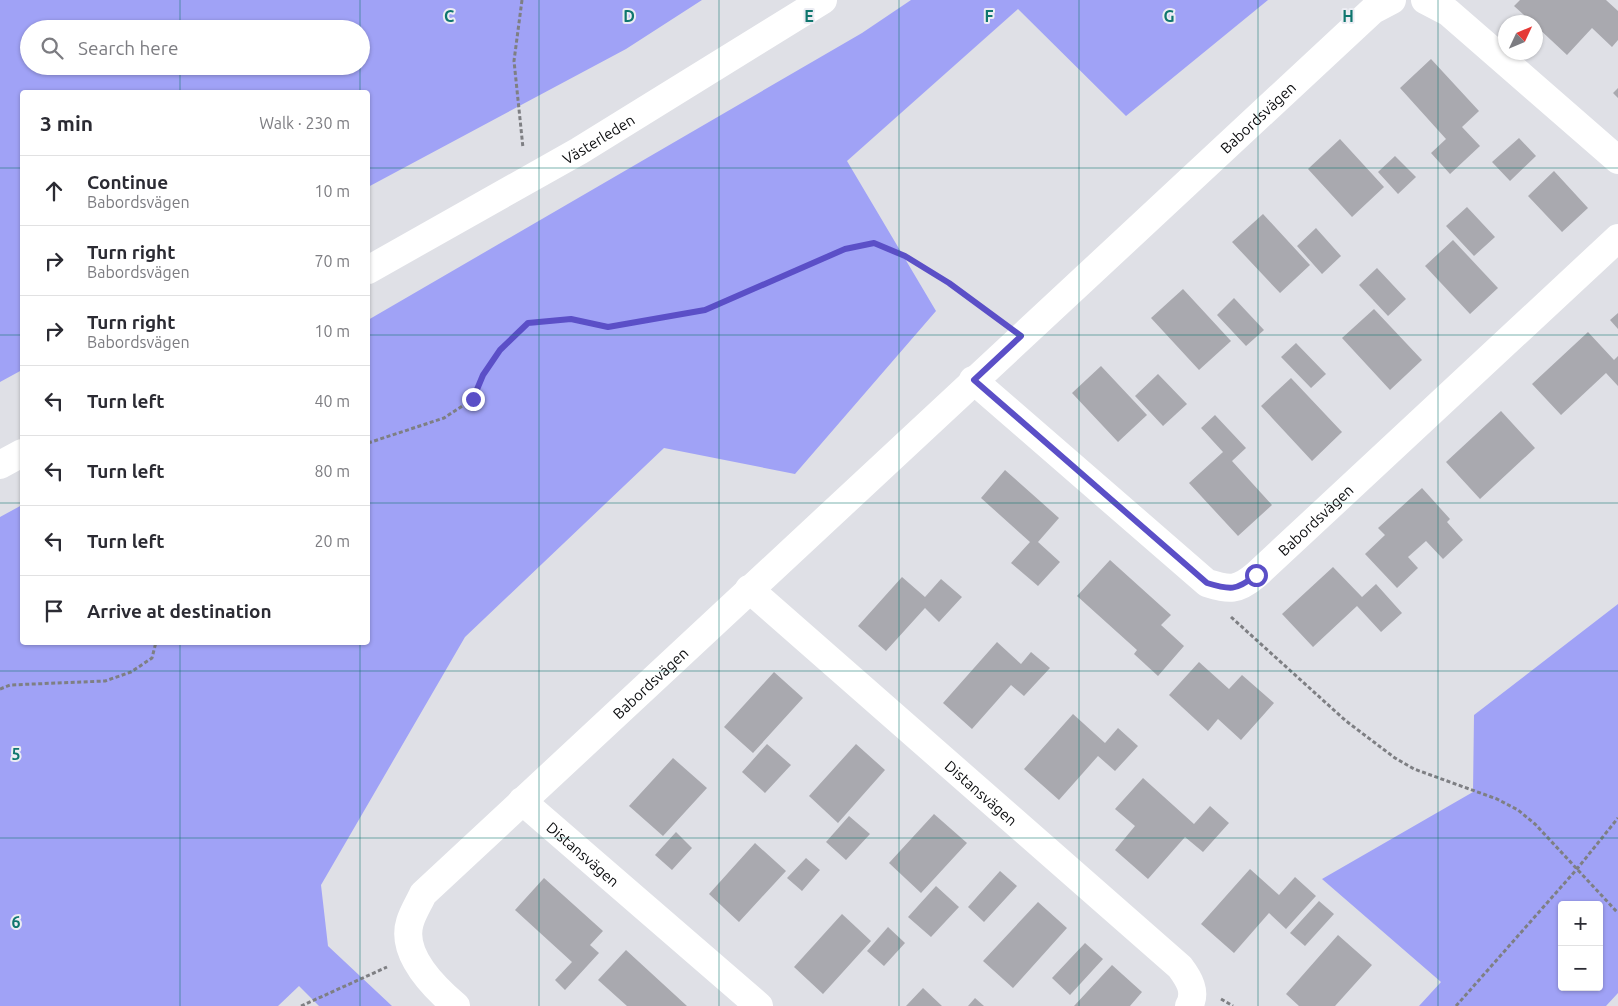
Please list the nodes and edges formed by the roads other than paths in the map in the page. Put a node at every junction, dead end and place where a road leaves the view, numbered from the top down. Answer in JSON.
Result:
{"nodes":[{"id":1,"x":823,"y":0,"type":"edge"},
{"id":2,"x":1392,"y":0,"type":"edge"},
{"id":3,"x":1425,"y":0,"type":"edge"},
{"id":4,"x":1618,"y":160,"type":"edge"},
{"id":5,"x":1618,"y":238,"type":"edge"},
{"id":6,"x":370,"y":269,"type":"edge"},
{"id":7,"x":974,"y":380,"type":"junction"},
{"id":8,"x":20,"y":454,"type":"edge"},
{"id":9,"x":0,"y":465,"type":"edge"},
{"id":10,"x":749,"y":589,"type":"junction"},
{"id":11,"x":522,"y":801,"type":"junction"},
{"id":12,"x":456,"y":1006,"type":"edge"},
{"id":13,"x":759,"y":1006,"type":"edge"},
{"id":14,"x":1189,"y":1006,"type":"edge"}],
"edges":[{"from":1,"to":6,"type":"street","name":"Västerleden"},
{"from":2,"to":7,"type":"street","name":"Babordsvägen"},
{"from":3,"to":4,"type":"street"},
{"from":5,"to":7,"type":"street","name":"Babordsvägen"},
{"from":7,"to":10,"type":"street","name":"Babordsvägen"},
{"from":8,"to":9,"type":"street"},
{"from":10,"to":11,"type":"street","name":"Babordsvägen"},
{"from":10,"to":14,"type":"street","name":"Distansvägen"},
{"from":11,"to":12,"type":"street","name":"Babordsvägen"},
{"from":11,"to":13,"type":"street","name":"Distansvägen"}]}
